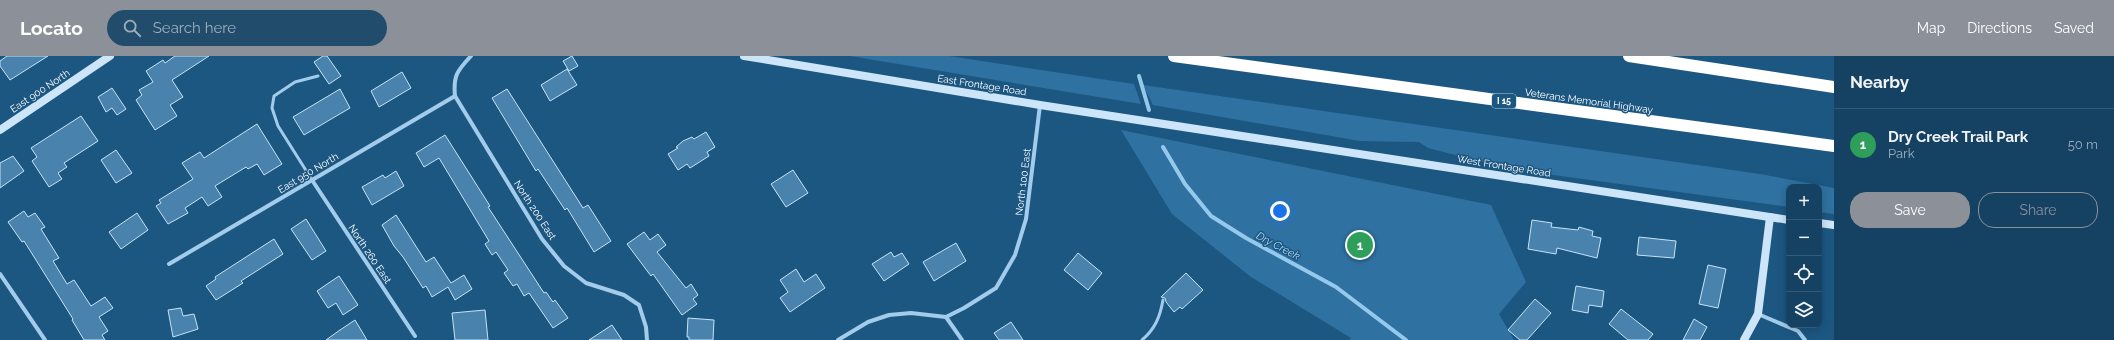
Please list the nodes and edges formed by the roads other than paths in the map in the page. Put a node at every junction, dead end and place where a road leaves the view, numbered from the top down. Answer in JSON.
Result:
{"nodes":[{"id":1,"x":110,"y":56,"type":"edge"},
{"id":2,"x":471,"y":56,"type":"edge"},
{"id":3,"x":744,"y":56,"type":"edge"},
{"id":4,"x":1174,"y":56,"type":"edge"},
{"id":5,"x":1630,"y":56,"type":"edge"},
{"id":6,"x":318,"y":76,"type":"dead end"},
{"id":7,"x":1834,"y":87,"type":"edge"},
{"id":8,"x":455,"y":96,"type":"junction"},
{"id":9,"x":1040,"y":105,"type":"junction"},
{"id":10,"x":0,"y":130,"type":"edge"},
{"id":11,"x":1217,"y":132,"type":"joint"},
{"id":12,"x":1834,"y":146,"type":"edge"},
{"id":13,"x":312,"y":180,"type":"junction"},
{"id":14,"x":1770,"y":217,"type":"junction"},
{"id":15,"x":1786,"y":220,"type":"edge"},
{"id":16,"x":1822,"y":223,"type":"edge"},
{"id":17,"x":1834,"y":225,"type":"edge"},
{"id":18,"x":169,"y":264,"type":"dead end"},
{"id":19,"x":0,"y":274,"type":"edge"},
{"id":20,"x":1163,"y":300,"type":"dead end"},
{"id":21,"x":1758,"y":314,"type":"junction"},
{"id":22,"x":946,"y":316,"type":"junction"},
{"id":23,"x":415,"y":336,"type":"dead end"},
{"id":24,"x":45,"y":340,"type":"edge"},
{"id":25,"x":647,"y":340,"type":"edge"},
{"id":26,"x":838,"y":340,"type":"edge"},
{"id":27,"x":962,"y":340,"type":"edge"},
{"id":28,"x":1142,"y":340,"type":"edge"},
{"id":29,"x":1744,"y":340,"type":"edge"},
{"id":30,"x":1805,"y":340,"type":"edge"}],
"edges":[{"from":1,"to":10,"type":"street","name":"East 900 North"},
{"from":2,"to":8,"type":"street"},
{"from":3,"to":9,"type":"street","name":"East Frontage Road"},
{"from":4,"to":12,"type":"highway","name":"Veterans Memorial Highway","number":"I 15"},
{"from":5,"to":7,"type":"highway"},
{"from":6,"to":13,"type":"lane"},
{"from":8,"to":13,"type":"street","name":"East 950 North"},
{"from":8,"to":25,"type":"street","name":"North 200 East"},
{"from":9,"to":11,"type":"street","name":"East Frontage Road"},
{"from":9,"to":22,"type":"street","name":"North 100 East"},
{"from":11,"to":14,"type":"street","name":"West Frontage Road"},
{"from":13,"to":18,"type":"street","name":"East 950 North"},
{"from":13,"to":23,"type":"street","name":"North 260 East"},
{"from":14,"to":15,"type":"street","name":"West Frontage Road"},
{"from":14,"to":21,"type":"street"},
{"from":16,"to":17,"type":"street"},
{"from":19,"to":24,"type":"street"},
{"from":20,"to":28,"type":"lane"},
{"from":21,"to":29,"type":"street"},
{"from":21,"to":30,"type":"street"},
{"from":22,"to":26,"type":"street"},
{"from":22,"to":27,"type":"street"}]}
